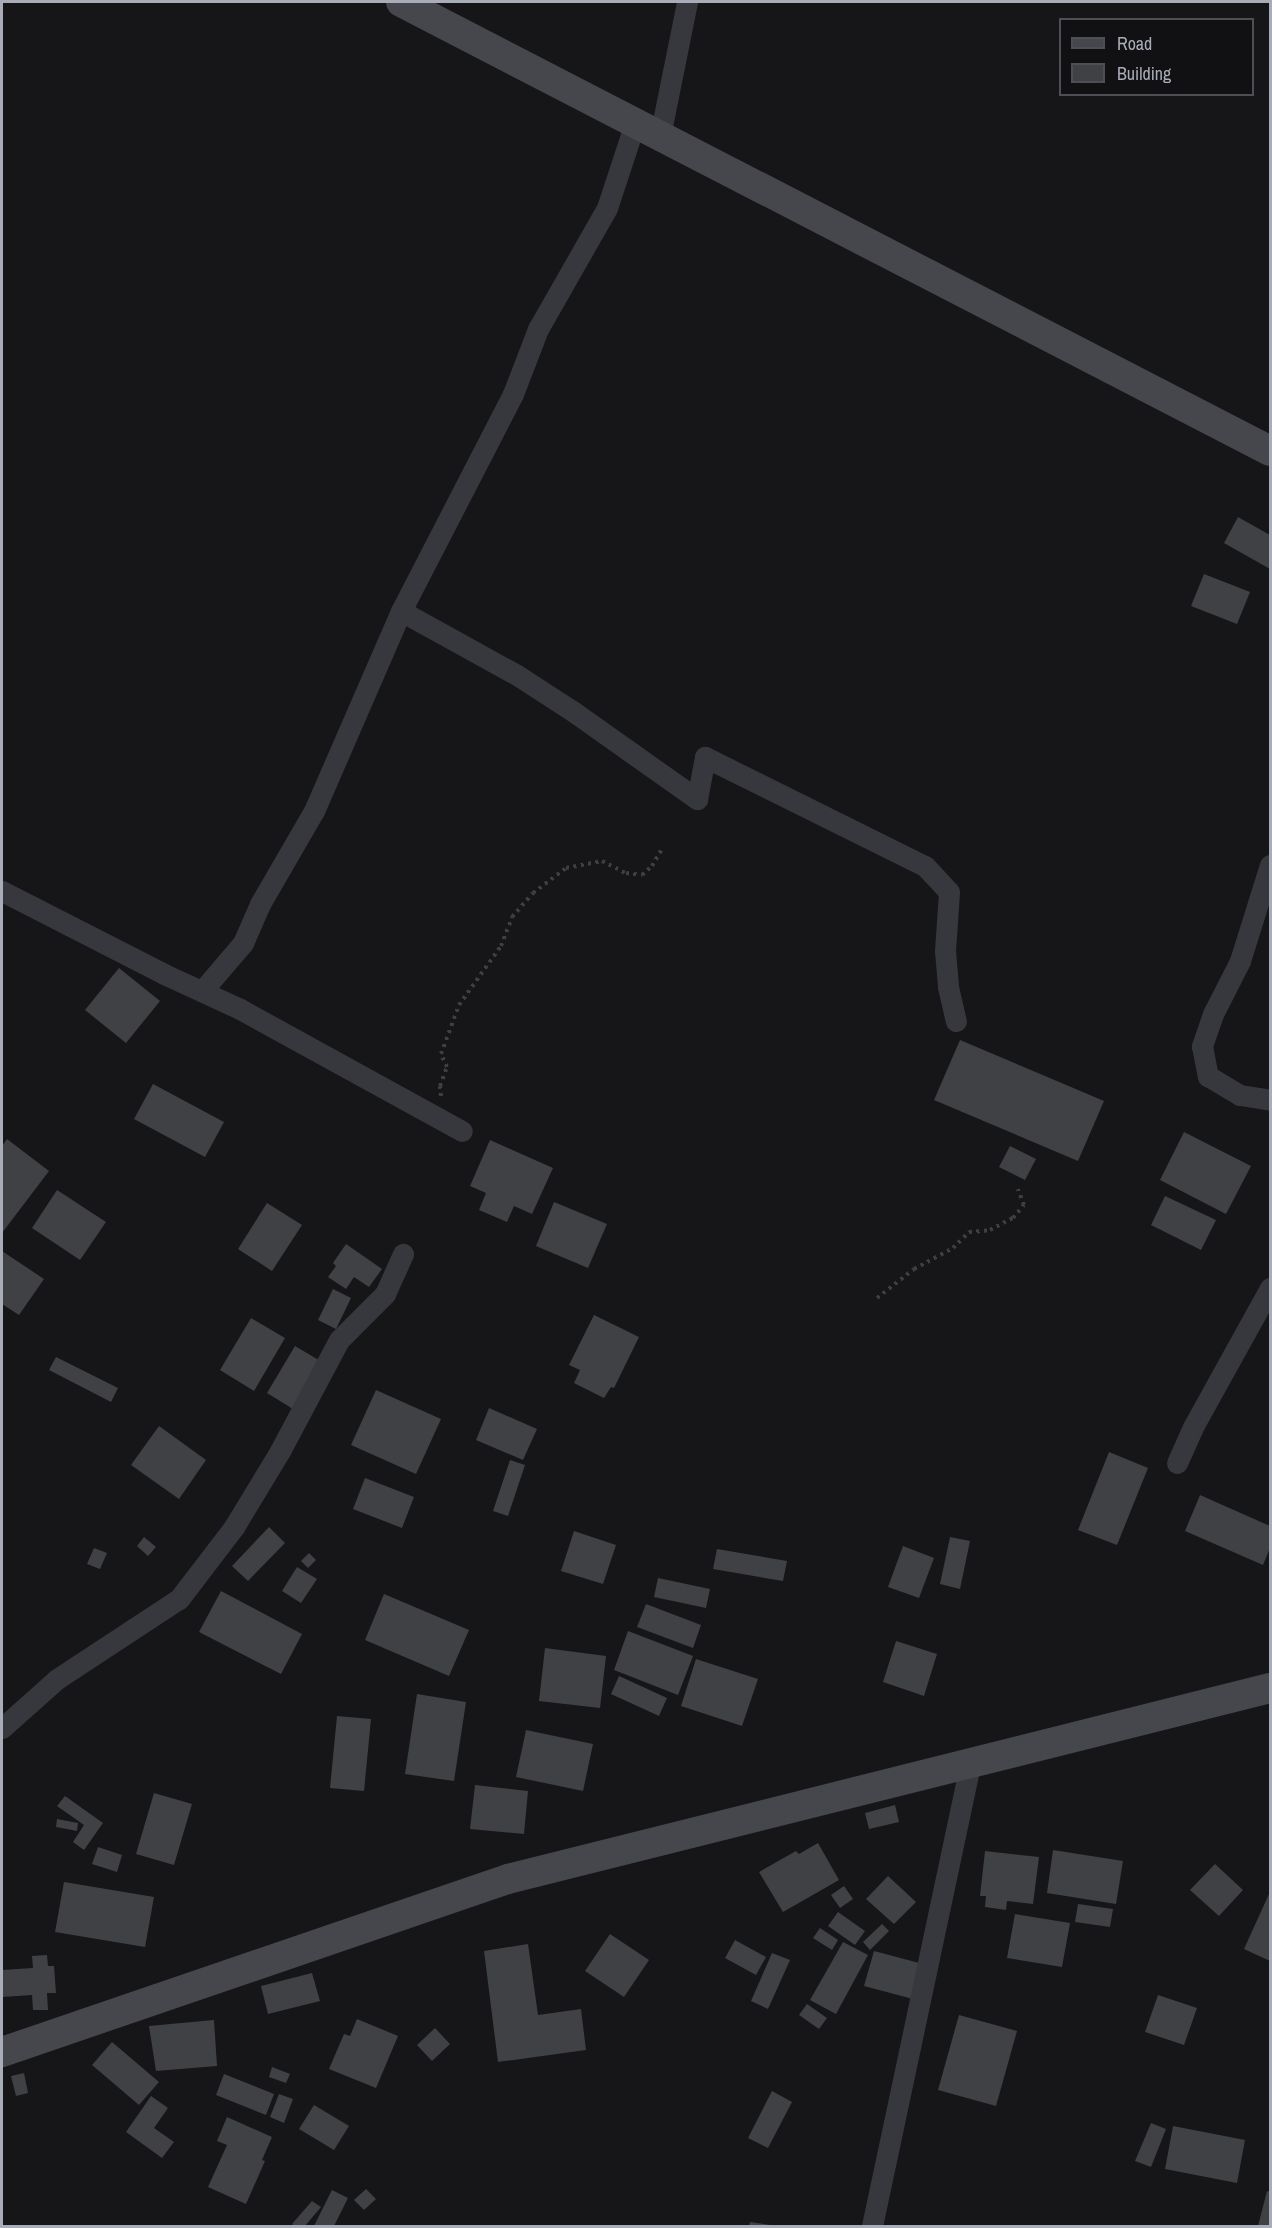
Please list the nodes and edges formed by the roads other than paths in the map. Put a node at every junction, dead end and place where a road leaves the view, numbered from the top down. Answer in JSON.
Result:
{"nodes":[{"id":1,"x":401,"y":2,"type":"edge"},
{"id":2,"x":687,"y":2,"type":"edge"},
{"id":3,"x":647,"y":130,"type":"junction"},
{"id":4,"x":1270,"y":451,"type":"edge"},
{"id":5,"x":401,"y":611,"type":"junction"},
{"id":6,"x":1270,"y":865,"type":"edge"},
{"id":7,"x":2,"y":891,"type":"edge"},
{"id":8,"x":202,"y":991,"type":"junction"},
{"id":9,"x":956,"y":1021,"type":"dead end"},
{"id":10,"x":1270,"y":1100,"type":"edge"},
{"id":11,"x":462,"y":1131,"type":"dead end"},
{"id":12,"x":403,"y":1254,"type":"dead end"},
{"id":13,"x":1270,"y":1288,"type":"edge"},
{"id":14,"x":1177,"y":1463,"type":"dead end"},
{"id":15,"x":1270,"y":1688,"type":"edge"},
{"id":16,"x":2,"y":1728,"type":"edge"},
{"id":17,"x":970,"y":1763,"type":"junction"},
{"id":18,"x":2,"y":2052,"type":"edge"},
{"id":19,"x":872,"y":2226,"type":"edge"}],
"edges":[{"from":1,"to":3,"type":"main road"},
{"from":2,"to":3,"type":"street"},
{"from":3,"to":4,"type":"main road"},
{"from":3,"to":5,"type":"street"},
{"from":5,"to":8,"type":"street"},
{"from":5,"to":9,"type":"street"},
{"from":6,"to":10,"type":"street"},
{"from":7,"to":8,"type":"street"},
{"from":8,"to":11,"type":"street"},
{"from":12,"to":16,"type":"street"},
{"from":13,"to":14,"type":"street"},
{"from":15,"to":17,"type":"main road"},
{"from":17,"to":18,"type":"main road"},
{"from":17,"to":19,"type":"street"}]}
